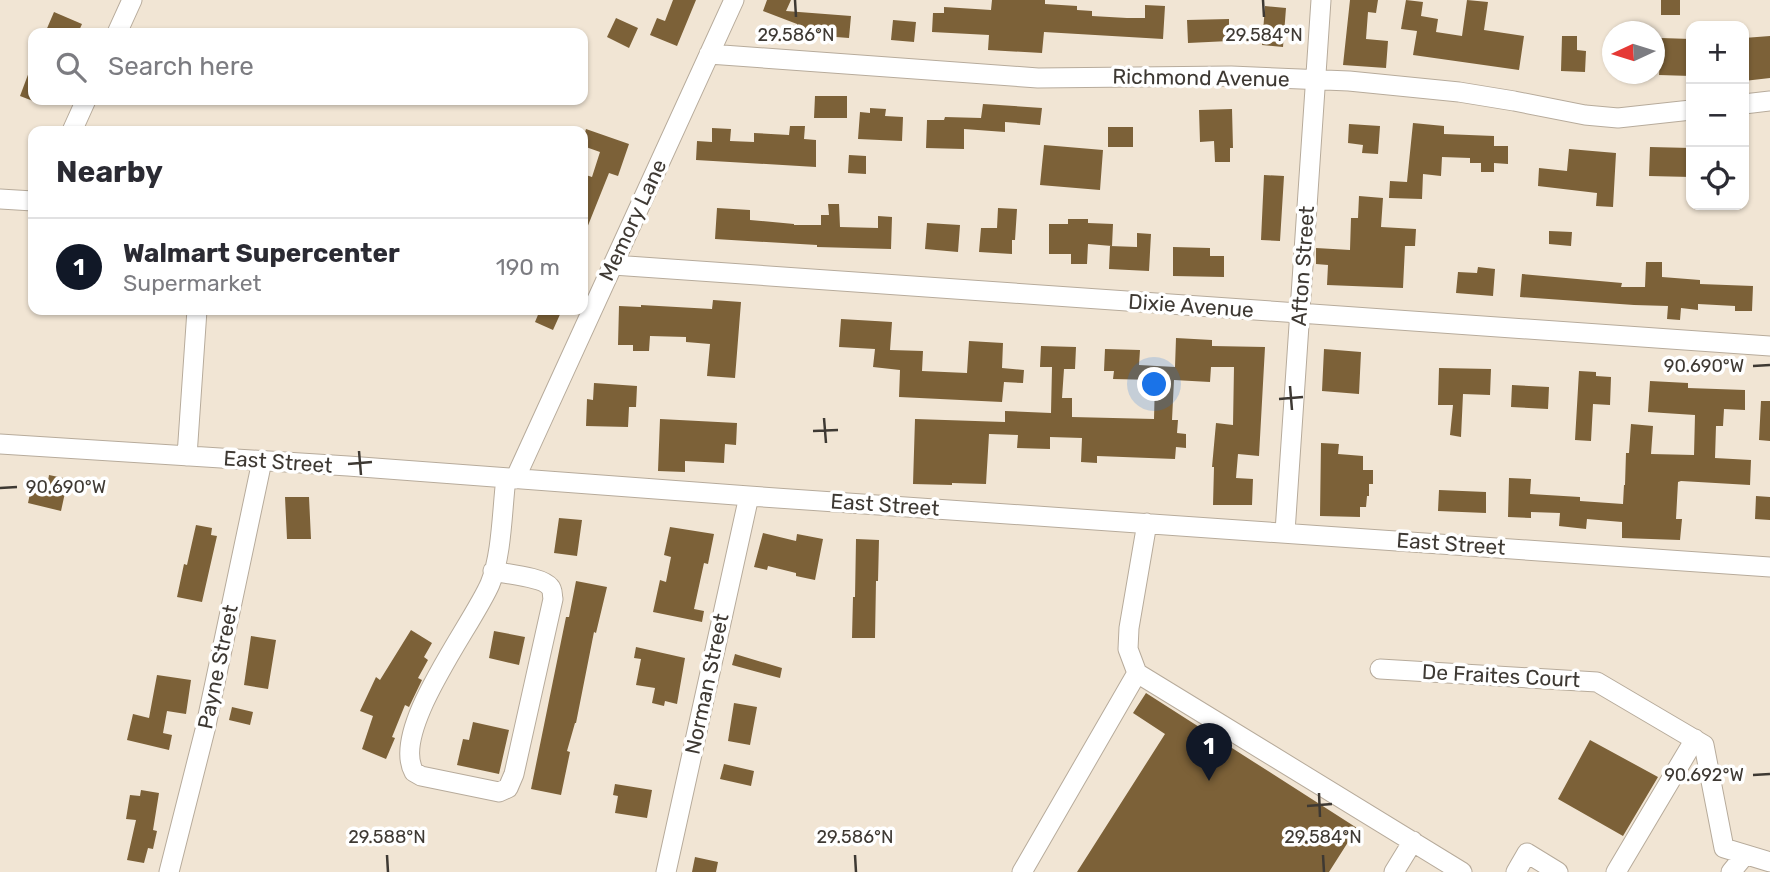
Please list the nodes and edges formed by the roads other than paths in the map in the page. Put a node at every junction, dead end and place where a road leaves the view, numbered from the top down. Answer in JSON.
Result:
{"nodes":[{"id":1,"x":132,"y":0,"type":"edge"},
{"id":2,"x":734,"y":0,"type":"edge"},
{"id":3,"x":1321,"y":0,"type":"edge"},
{"id":4,"x":119,"y":28,"type":"edge"},
{"id":5,"x":709,"y":54,"type":"junction"},
{"id":6,"x":1316,"y":80,"type":"junction"},
{"id":7,"x":1770,"y":101,"type":"edge"},
{"id":8,"x":1749,"y":103,"type":"edge"},
{"id":9,"x":84,"y":105,"type":"edge"},
{"id":10,"x":1686,"y":111,"type":"edge"},
{"id":11,"x":74,"y":126,"type":"edge"},
{"id":12,"x":0,"y":199,"type":"edge"},
{"id":13,"x":28,"y":201,"type":"edge"},
{"id":14,"x":613,"y":265,"type":"junction"},
{"id":15,"x":1300,"y":313,"type":"junction"},
{"id":16,"x":197,"y":315,"type":"edge"},
{"id":17,"x":1770,"y":346,"type":"edge"},
{"id":18,"x":0,"y":444,"type":"edge"},
{"id":19,"x":187,"y":456,"type":"junction"},
{"id":20,"x":262,"y":461,"type":"junction"},
{"id":21,"x":510,"y":479,"type":"junction"},
{"id":22,"x":748,"y":496,"type":"junction"},
{"id":23,"x":1147,"y":523,"type":"junction"},
{"id":24,"x":1285,"y":532,"type":"junction"},
{"id":25,"x":1770,"y":567,"type":"edge"},
{"id":26,"x":493,"y":571,"type":"junction"},
{"id":27,"x":1380,"y":669,"type":"dead end"},
{"id":28,"x":1137,"y":673,"type":"junction"},
{"id":29,"x":1695,"y":739,"type":"junction"},
{"id":30,"x":1413,"y":841,"type":"junction"},
{"id":31,"x":1745,"y":855,"type":"junction"},
{"id":32,"x":1770,"y":862,"type":"edge"},
{"id":33,"x":169,"y":872,"type":"edge"},
{"id":34,"x":666,"y":872,"type":"edge"},
{"id":35,"x":1022,"y":872,"type":"edge"},
{"id":36,"x":1394,"y":872,"type":"edge"},
{"id":37,"x":1462,"y":872,"type":"edge"},
{"id":38,"x":1516,"y":872,"type":"edge"},
{"id":39,"x":1558,"y":872,"type":"edge"},
{"id":40,"x":1616,"y":872,"type":"edge"},
{"id":41,"x":1731,"y":872,"type":"edge"}],
"edges":[{"from":1,"to":4,"type":"street"},
{"from":2,"to":5,"type":"street","name":"Memory Lane"},
{"from":3,"to":6,"type":"street","name":"Afton Street"},
{"from":5,"to":6,"type":"street","name":"Richmond Avenue"},
{"from":5,"to":14,"type":"street","name":"Memory Lane"},
{"from":6,"to":10,"type":"street","name":"Richmond Avenue"},
{"from":6,"to":15,"type":"street","name":"Afton Street"},
{"from":7,"to":8,"type":"street"},
{"from":9,"to":11,"type":"street"},
{"from":12,"to":13,"type":"street"},
{"from":14,"to":15,"type":"street","name":"Dixie Avenue"},
{"from":14,"to":21,"type":"street","name":"Memory Lane"},
{"from":15,"to":17,"type":"street","name":"Dixie Avenue"},
{"from":15,"to":24,"type":"street","name":"Afton Street"},
{"from":16,"to":19,"type":"street"},
{"from":18,"to":19,"type":"street","name":"East Street"},
{"from":19,"to":20,"type":"street","name":"East Street"},
{"from":20,"to":21,"type":"street","name":"East Street"},
{"from":20,"to":33,"type":"street","name":"Payne Street"},
{"from":21,"to":22,"type":"street","name":"East Street"},
{"from":21,"to":26,"type":"street","name":"Memory Lane"},
{"from":22,"to":23,"type":"street","name":"East Street"},
{"from":22,"to":34,"type":"street","name":"Norman Street"},
{"from":23,"to":24,"type":"street","name":"East Street"},
{"from":23,"to":28,"type":"street"},
{"from":24,"to":25,"type":"street","name":"East Street"},
{"from":26,"to":26,"type":"street","name":"Memory Lane"},
{"from":27,"to":29,"type":"street","name":"De Fraites Court"},
{"from":28,"to":30,"type":"street"},
{"from":28,"to":35,"type":"street"},
{"from":29,"to":31,"type":"street"},
{"from":29,"to":40,"type":"street"},
{"from":30,"to":36,"type":"street"},
{"from":30,"to":37,"type":"street"},
{"from":31,"to":32,"type":"street"},
{"from":31,"to":41,"type":"street"},
{"from":38,"to":39,"type":"street"}]}
